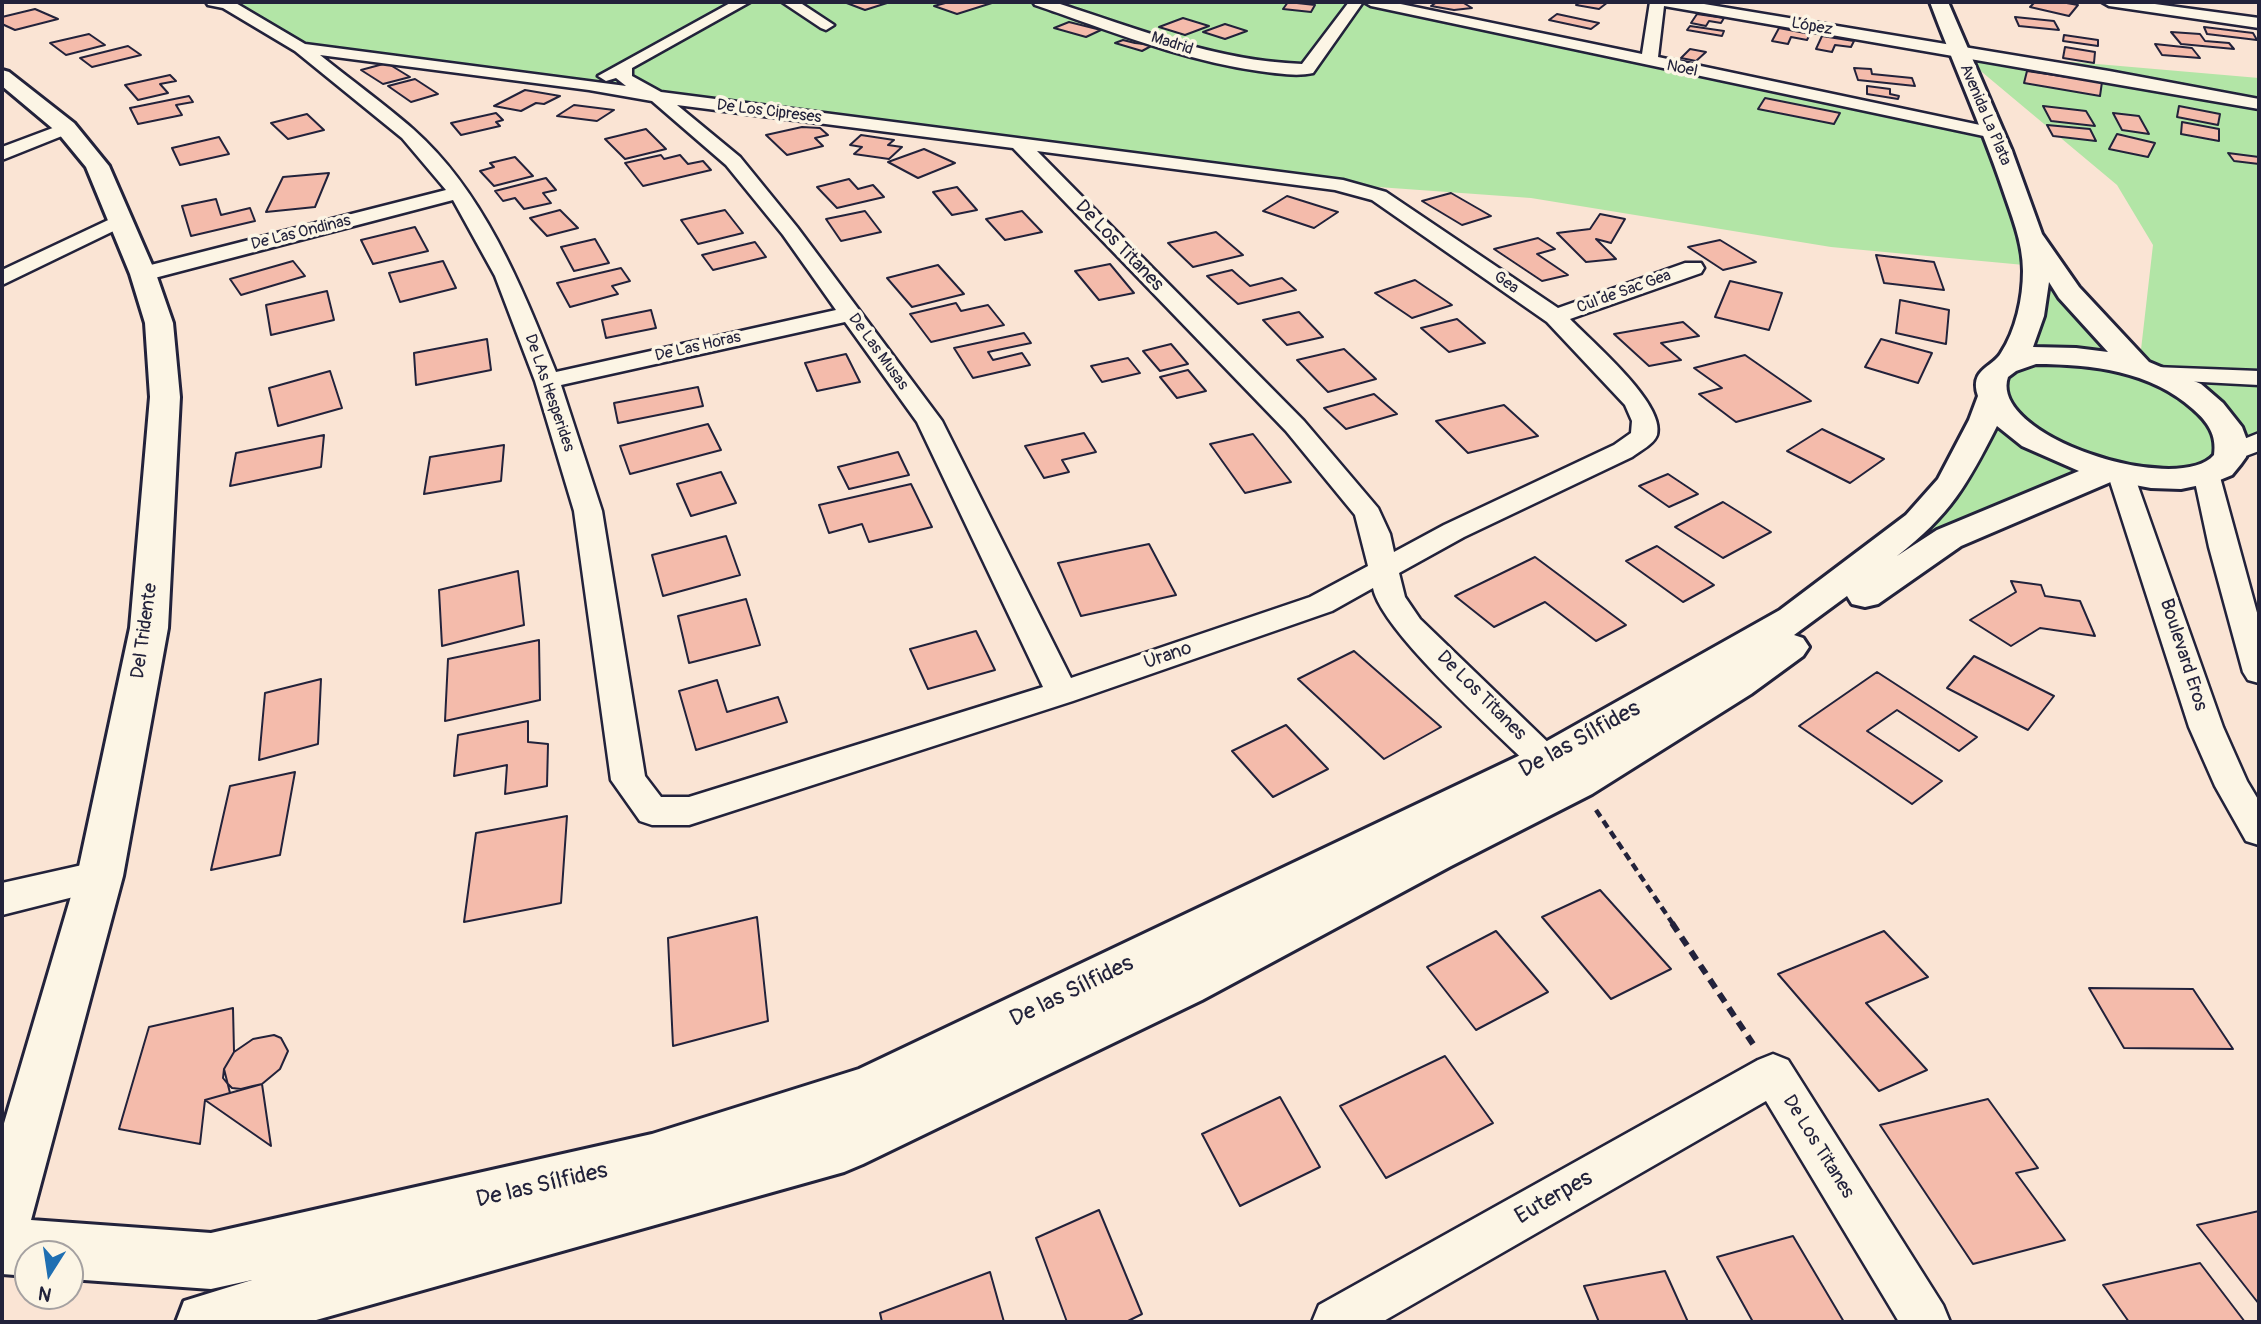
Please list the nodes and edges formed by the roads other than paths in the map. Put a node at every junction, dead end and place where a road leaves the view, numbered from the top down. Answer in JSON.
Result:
{"nodes":[{"id":1,"x":213,"y":2,"type":"edge"},
{"id":2,"x":741,"y":2,"type":"edge"},
{"id":3,"x":789,"y":2,"type":"edge"},
{"id":4,"x":1356,"y":2,"type":"edge"},
{"id":5,"x":1371,"y":2,"type":"edge"},
{"id":6,"x":1657,"y":2,"type":"edge"},
{"id":7,"x":1666,"y":2,"type":"edge"},
{"id":8,"x":1939,"y":2,"type":"edge"},
{"id":9,"x":2109,"y":2,"type":"edge"},
{"id":10,"x":1047,"y":3,"type":"edge"},
{"id":11,"x":2259,"y":23,"type":"edge"},
{"id":12,"x":826,"y":25,"type":"dead end"},
{"id":13,"x":301,"y":48,"type":"junction"},
{"id":14,"x":1958,"y":52,"type":"junction"},
{"id":15,"x":1649,"y":62,"type":"junction"},
{"id":16,"x":624,"y":66,"type":"junction"},
{"id":17,"x":2,"y":76,"type":"edge"},
{"id":18,"x":589,"y":85,"type":"junction"},
{"id":19,"x":657,"y":97,"type":"junction"},
{"id":20,"x":2259,"y":104,"type":"edge"},
{"id":21,"x":66,"y":128,"type":"junction"},
{"id":22,"x":1993,"y":133,"type":"junction"},
{"id":23,"x":1019,"y":144,"type":"junction"},
{"id":24,"x":2,"y":154,"type":"edge"},
{"id":25,"x":1336,"y":184,"type":"joint"},
{"id":26,"x":459,"y":193,"type":"junction"},
{"id":27,"x":121,"y":220,"type":"junction"},
{"id":28,"x":2028,"y":229,"type":"junction"},
{"id":29,"x":1693,"y":268,"type":"dead end"},
{"id":30,"x":143,"y":274,"type":"junction"},
{"id":31,"x":2,"y":278,"type":"edge"},
{"id":32,"x":849,"y":314,"type":"junction"},
{"id":33,"x":1556,"y":317,"type":"junction"},
{"id":34,"x":2147,"y":371,"type":"junction"},
{"id":35,"x":2002,"y":379,"type":"junction"},
{"id":36,"x":2259,"y":379,"type":"edge"},
{"id":37,"x":547,"y":381,"type":"junction"},
{"id":38,"x":1645,"y":421,"type":"joint"},
{"id":39,"x":2251,"y":445,"type":"edge"},
{"id":40,"x":2115,"y":471,"type":"junction"},
{"id":41,"x":2207,"y":477,"type":"junction"},
{"id":42,"x":1382,"y":572,"type":"junction"},
{"id":43,"x":2259,"y":673,"type":"edge"},
{"id":44,"x":1062,"y":693,"type":"junction"},
{"id":45,"x":1562,"y":772,"type":"junction"},
{"id":46,"x":652,"y":811,"type":"joint"},
{"id":47,"x":2259,"y":831,"type":"edge"},
{"id":48,"x":100,"y":876,"type":"junction"},
{"id":49,"x":2,"y":899,"type":"edge"},
{"id":50,"x":1773,"y":1074,"type":"joint"},
{"id":51,"x":2,"y":1223,"type":"edge"},
{"id":52,"x":2,"y":1246,"type":"edge"},
{"id":53,"x":205,"y":1322,"type":"edge"},
{"id":54,"x":1336,"y":1322,"type":"edge"},
{"id":55,"x":1926,"y":1322,"type":"edge"}],
"edges":[{"from":1,"to":13,"type":"street","name":"De Los Cipreses"},
{"from":2,"to":16,"type":"street"},
{"from":3,"to":12,"type":"street"},
{"from":4,"to":10,"type":"street","name":"Madrid"},
{"from":5,"to":15,"type":"street","name":"Noel"},
{"from":6,"to":15,"type":"street"},
{"from":7,"to":14,"type":"street","name":"López"},
{"from":8,"to":14,"type":"main road","name":"Avenida La Plata"},
{"from":9,"to":11,"type":"street"},
{"from":13,"to":18,"type":"street","name":"De Los Cipreses"},
{"from":13,"to":26,"type":"street","name":"De LAs Hesperides"},
{"from":14,"to":20,"type":"street","name":"López"},
{"from":14,"to":22,"type":"main road","name":"Avenida La Plata"},
{"from":15,"to":22,"type":"street","name":"Noel"},
{"from":16,"to":18,"type":"street"},
{"from":16,"to":19,"type":"street","name":"De Las Musas"},
{"from":17,"to":21,"type":"main road","name":"Del Tridente"},
{"from":18,"to":19,"type":"street","name":"De Los Cipreses"},
{"from":19,"to":23,"type":"street","name":"De Los Cipreses"},
{"from":19,"to":32,"type":"street","name":"De Las Musas"},
{"from":21,"to":24,"type":"street"},
{"from":21,"to":27,"type":"main road","name":"Del Tridente"},
{"from":22,"to":28,"type":"main road","name":"Avenida La Plata"},
{"from":23,"to":25,"type":"street","name":"De Los Cipreses"},
{"from":23,"to":42,"type":"street","name":"De Los Titanes"},
{"from":25,"to":33,"type":"street","name":"Gea"},
{"from":26,"to":30,"type":"street","name":"De Las Ondinas"},
{"from":26,"to":37,"type":"street","name":"De LAs Hesperides"},
{"from":27,"to":30,"type":"main road","name":"Del Tridente"},
{"from":27,"to":31,"type":"street"},
{"from":28,"to":34,"type":"main road"},
{"from":28,"to":35,"type":"main road","name":"De las Sílfides"},
{"from":29,"to":33,"type":"street","name":"Cul de Sac Gea"},
{"from":30,"to":48,"type":"main road","name":"Del Tridente"},
{"from":32,"to":37,"type":"street","name":"De Las Horas"},
{"from":32,"to":44,"type":"street","name":"De Las Musas"},
{"from":33,"to":38,"type":"street","name":"Gea"},
{"from":34,"to":35,"type":"main road"},
{"from":34,"to":36,"type":"street"},
{"from":34,"to":39,"type":"main road"},
{"from":35,"to":40,"type":"main road"},
{"from":35,"to":45,"type":"main road","name":"De las Sílfides"},
{"from":37,"to":46,"type":"street","name":"De LAs Hesperides"},
{"from":38,"to":42,"type":"street","name":"Urano"},
{"from":39,"to":41,"type":"main road"},
{"from":40,"to":41,"type":"main road"},
{"from":40,"to":45,"type":"main road","name":"De las Sílfides"},
{"from":40,"to":47,"type":"street","name":"Boulevard Eros"},
{"from":41,"to":43,"type":"street"},
{"from":42,"to":44,"type":"street","name":"Urano"},
{"from":42,"to":45,"type":"street","name":"De Los Titanes"},
{"from":44,"to":46,"type":"street","name":"Urano"},
{"from":45,"to":52,"type":"main road","name":"De las Sílfides"},
{"from":45,"to":53,"type":"main road","name":"De las Sílfides"},
{"from":48,"to":49,"type":"street"},
{"from":48,"to":51,"type":"main road","name":"Del Tridente"},
{"from":50,"to":54,"type":"street","name":"Euterpes"},
{"from":50,"to":55,"type":"street","name":"De Los Titanes"}]}
